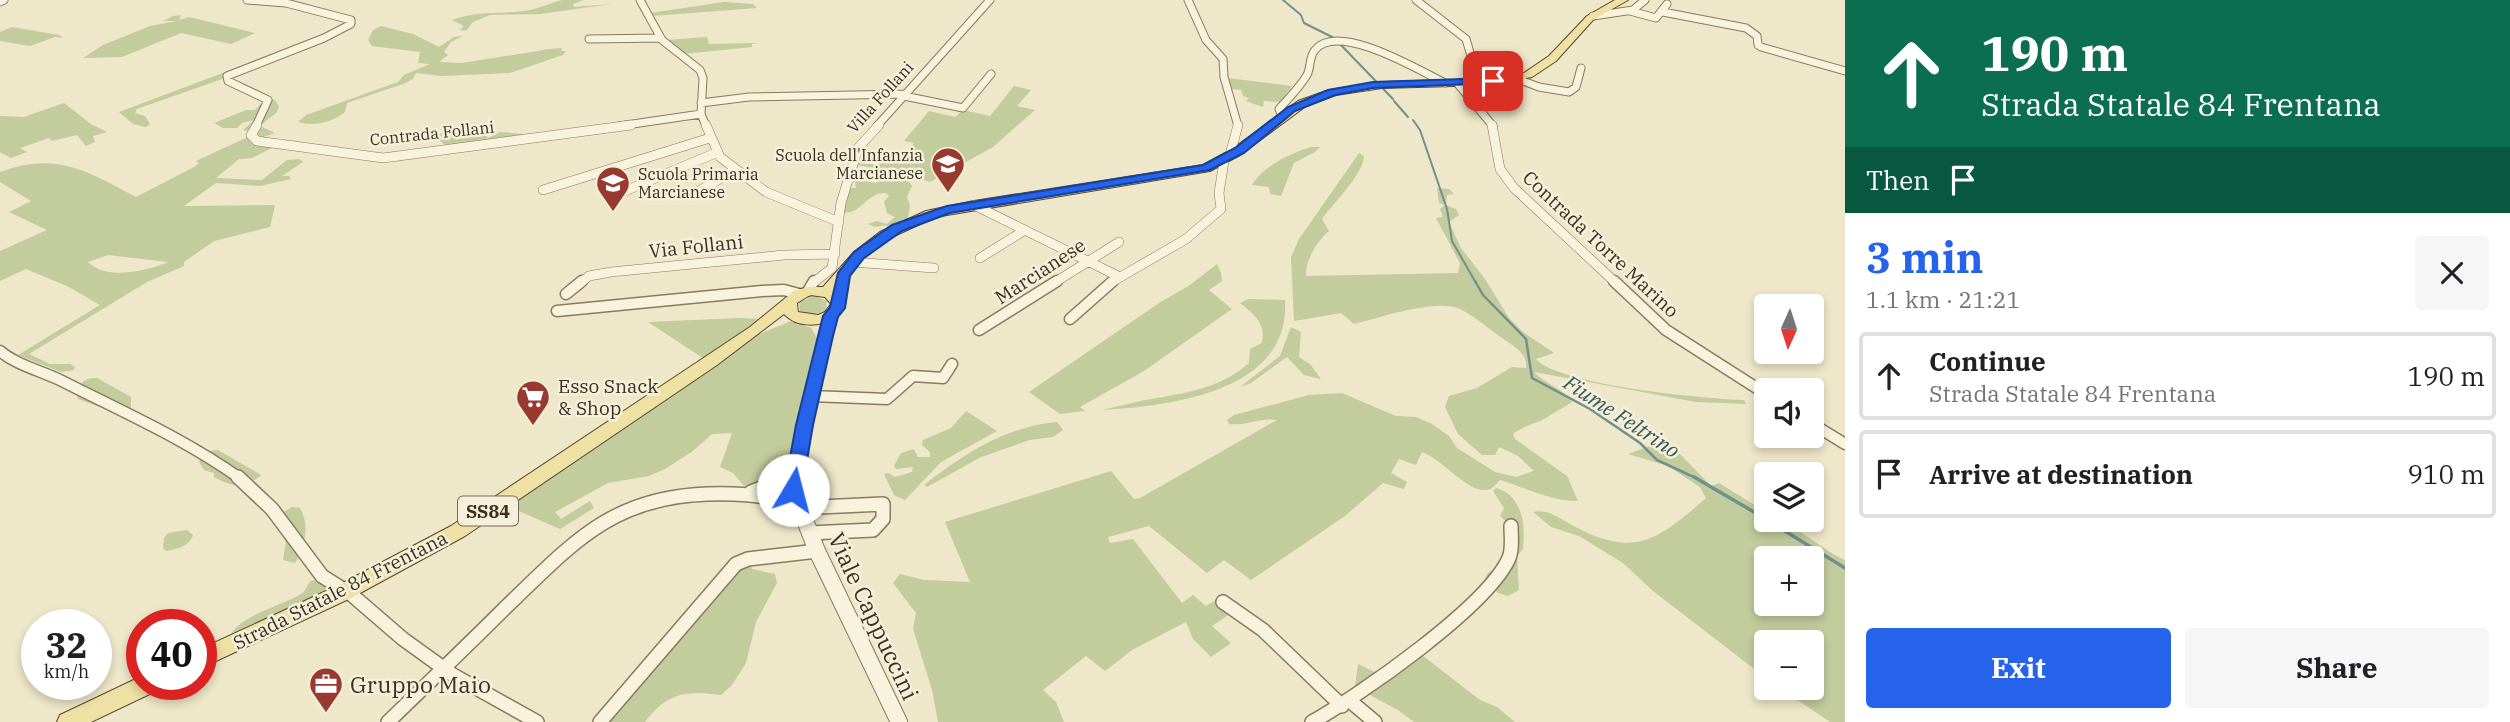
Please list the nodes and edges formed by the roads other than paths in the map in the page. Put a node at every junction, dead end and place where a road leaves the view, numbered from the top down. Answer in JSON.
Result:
{"nodes":[{"id":1,"x":247,"y":0,"type":"edge"},
{"id":2,"x":640,"y":0,"type":"edge"},
{"id":3,"x":990,"y":0,"type":"edge"},
{"id":4,"x":1188,"y":0,"type":"edge"},
{"id":5,"x":1416,"y":0,"type":"edge"},
{"id":6,"x":1623,"y":0,"type":"edge"},
{"id":7,"x":1645,"y":0,"type":"edge"},
{"id":8,"x":1667,"y":4,"type":"dead end"},
{"id":9,"x":1630,"y":11,"type":"junction"},
{"id":10,"x":1663,"y":12,"type":"junction"},
{"id":11,"x":1593,"y":16,"type":"junction"},
{"id":12,"x":661,"y":38,"type":"junction"},
{"id":13,"x":589,"y":39,"type":"dead end"},
{"id":14,"x":1581,"y":68,"type":"dead end"},
{"id":15,"x":1845,"y":71,"type":"edge"},
{"id":16,"x":991,"y":74,"type":"dead end"},
{"id":17,"x":1515,"y":78,"type":"junction"},
{"id":18,"x":1451,"y":83,"type":"junction"},
{"id":19,"x":1479,"y":83,"type":"junction"},
{"id":20,"x":905,"y":95,"type":"junction"},
{"id":21,"x":701,"y":103,"type":"junction"},
{"id":22,"x":701,"y":114,"type":"junction"},
{"id":23,"x":1282,"y":116,"type":"junction"},
{"id":24,"x":710,"y":138,"type":"junction"},
{"id":25,"x":718,"y":152,"type":"junction"},
{"id":26,"x":1229,"y":158,"type":"junction"},
{"id":27,"x":735,"y":170,"type":"junction"},
{"id":28,"x":543,"y":190,"type":"dead end"},
{"id":29,"x":692,"y":195,"type":"dead end"},
{"id":30,"x":613,"y":196,"type":"dead end"},
{"id":31,"x":974,"y":205,"type":"junction"},
{"id":32,"x":839,"y":222,"type":"junction"},
{"id":33,"x":1025,"y":230,"type":"junction"},
{"id":34,"x":1119,"y":242,"type":"dead end"},
{"id":35,"x":835,"y":254,"type":"junction"},
{"id":36,"x":980,"y":258,"type":"dead end"},
{"id":37,"x":1088,"y":260,"type":"junction"},
{"id":38,"x":852,"y":262,"type":"junction"},
{"id":39,"x":934,"y":268,"type":"dead end"},
{"id":40,"x":1120,"y":277,"type":"junction"},
{"id":41,"x":815,"y":292,"type":"junction"},
{"id":42,"x":566,"y":295,"type":"dead end"},
{"id":43,"x":557,"y":311,"type":"dead end"},
{"id":44,"x":830,"y":316,"type":"junction"},
{"id":45,"x":803,"y":319,"type":"junction"},
{"id":46,"x":1070,"y":319,"type":"dead end"},
{"id":47,"x":755,"y":330,"type":"junction"},
{"id":48,"x":979,"y":330,"type":"dead end"},
{"id":49,"x":825,"y":336,"type":"junction"},
{"id":50,"x":0,"y":351,"type":"edge"},
{"id":51,"x":952,"y":364,"type":"dead end"},
{"id":52,"x":1754,"y":386,"type":"edge"},
{"id":53,"x":811,"y":396,"type":"junction"},
{"id":54,"x":1824,"y":431,"type":"edge"},
{"id":55,"x":1845,"y":444,"type":"edge"},
{"id":56,"x":795,"y":472,"type":"junction"},
{"id":57,"x":778,"y":483,"type":"junction"},
{"id":58,"x":793,"y":490,"type":"junction"},
{"id":59,"x":745,"y":493,"type":"junction"},
{"id":60,"x":778,"y":498,"type":"junction"},
{"id":61,"x":798,"y":506,"type":"junction"},
{"id":62,"x":1511,"y":526,"type":"dead end"},
{"id":63,"x":809,"y":533,"type":"junction"},
{"id":64,"x":817,"y":551,"type":"junction"},
{"id":65,"x":344,"y":592,"type":"junction"},
{"id":66,"x":1223,"y":602,"type":"dead end"},
{"id":67,"x":217,"y":652,"type":"edge"},
{"id":68,"x":443,"y":669,"type":"junction"},
{"id":69,"x":126,"y":694,"type":"edge"},
{"id":70,"x":1346,"y":703,"type":"junction"},
{"id":71,"x":68,"y":722,"type":"edge"},
{"id":72,"x":388,"y":722,"type":"edge"},
{"id":73,"x":537,"y":722,"type":"edge"},
{"id":74,"x":600,"y":722,"type":"edge"},
{"id":75,"x":899,"y":722,"type":"edge"},
{"id":76,"x":1312,"y":722,"type":"edge"},
{"id":77,"x":1375,"y":722,"type":"edge"}],
"edges":[{"from":1,"to":22,"type":"street","name":"Contrada Follani"},
{"from":2,"to":12,"type":"street"},
{"from":3,"to":20,"type":"street","name":"Villa Follani"},
{"from":4,"to":26,"type":"street"},
{"from":5,"to":19,"type":"street"},
{"from":6,"to":11,"type":"main road"},
{"from":7,"to":9,"type":"street"},
{"from":8,"to":10,"type":"street"},
{"from":9,"to":10,"type":"street"},
{"from":9,"to":11,"type":"street"},
{"from":10,"to":15,"type":"street"},
{"from":11,"to":17,"type":"main road"},
{"from":12,"to":13,"type":"street"},
{"from":12,"to":21,"type":"street"},
{"from":14,"to":17,"type":"street"},
{"from":16,"to":20,"type":"street"},
{"from":17,"to":19,"type":"main road"},
{"from":18,"to":19,"type":"main road"},
{"from":18,"to":23,"type":"main road"},
{"from":18,"to":23,"type":"street"},
{"from":18,"to":52,"type":"street","name":"Contrada Torre Marino"},
{"from":20,"to":21,"type":"street"},
{"from":20,"to":32,"type":"street","name":"Villa Follani"},
{"from":21,"to":22,"type":"street"},
{"from":22,"to":24,"type":"street"},
{"from":23,"to":26,"type":"main road"},
{"from":24,"to":25,"type":"street"},
{"from":24,"to":28,"type":"street"},
{"from":25,"to":27,"type":"street"},
{"from":25,"to":30,"type":"street"},
{"from":26,"to":31,"type":"main road"},
{"from":26,"to":40,"type":"street"},
{"from":27,"to":29,"type":"street"},
{"from":27,"to":32,"type":"street"},
{"from":31,"to":33,"type":"street"},
{"from":31,"to":38,"type":"main road"},
{"from":32,"to":35,"type":"street","name":"Villa Follani"},
{"from":33,"to":36,"type":"street"},
{"from":33,"to":37,"type":"street"},
{"from":34,"to":37,"type":"street","name":"Marcianese"},
{"from":35,"to":41,"type":"street","name":"Villa Follani"},
{"from":35,"to":42,"type":"street","name":"Via Follani"},
{"from":37,"to":40,"type":"street"},
{"from":37,"to":48,"type":"street","name":"Marcianese"},
{"from":38,"to":39,"type":"street"},
{"from":38,"to":41,"type":"main road"},
{"from":40,"to":46,"type":"street"},
{"from":41,"to":43,"type":"street"},
{"from":41,"to":44,"type":"main road"},
{"from":41,"to":45,"type":"main road"},
{"from":41,"to":47,"type":"main road","name":"Strada Statale 84 Frentana","number":"SS84"},
{"from":44,"to":45,"type":"main road","number":"SS84"},
{"from":44,"to":49,"type":"street"},
{"from":45,"to":47,"type":"main road","name":"Strada Statale 84 Frentana","number":"SS84"},
{"from":45,"to":49,"type":"street"},
{"from":47,"to":65,"type":"main road","name":"Strada Statale 84 Frentana","number":"SS84"},
{"from":49,"to":53,"type":"street"},
{"from":50,"to":65,"type":"street"},
{"from":51,"to":53,"type":"street"},
{"from":53,"to":56,"type":"street"},
{"from":54,"to":55,"type":"street"},
{"from":56,"to":57,"type":"street"},
{"from":56,"to":58,"type":"street"},
{"from":57,"to":58,"type":"street"},
{"from":57,"to":59,"type":"street"},
{"from":58,"to":60,"type":"street"},
{"from":58,"to":61,"type":"street","name":"Viale Cappuccini"},
{"from":59,"to":60,"type":"street"},
{"from":59,"to":68,"type":"street"},
{"from":60,"to":61,"type":"street"},
{"from":61,"to":63,"type":"street","name":"Viale Cappuccini"},
{"from":61,"to":63,"type":"street"},
{"from":62,"to":70,"type":"street"},
{"from":63,"to":64,"type":"street","name":"Viale Cappuccini"},
{"from":64,"to":74,"type":"street"},
{"from":64,"to":75,"type":"street","name":"Viale Cappuccini"},
{"from":65,"to":67,"type":"main road","name":"Strada Statale 84 Frentana","number":"SS84"},
{"from":65,"to":68,"type":"street"},
{"from":66,"to":70,"type":"street"},
{"from":68,"to":72,"type":"street"},
{"from":68,"to":73,"type":"street"},
{"from":69,"to":71,"type":"main road"},
{"from":70,"to":76,"type":"street"},
{"from":70,"to":77,"type":"street"}]}
